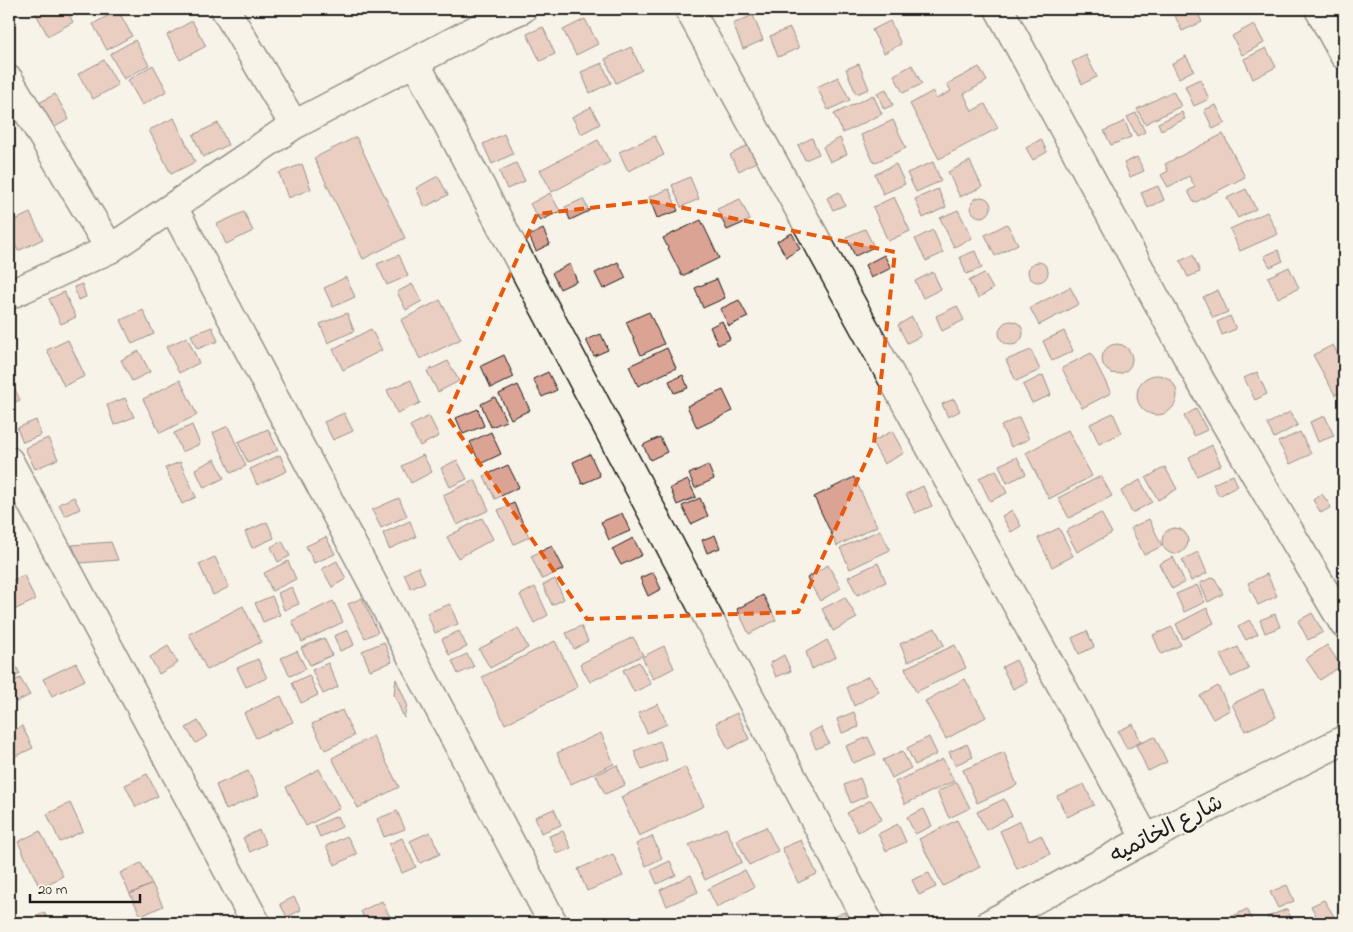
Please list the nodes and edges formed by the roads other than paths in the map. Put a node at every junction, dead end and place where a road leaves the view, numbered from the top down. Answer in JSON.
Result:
{"nodes":[{"id":1,"x":225,"y":9,"type":"edge"},
{"id":2,"x":522,"y":9,"type":"edge"},
{"id":3,"x":689,"y":9,"type":"edge"},
{"id":4,"x":999,"y":9,"type":"edge"},
{"id":5,"x":1319,"y":9,"type":"edge"},
{"id":6,"x":482,"y":17,"type":"edge"},
{"id":7,"x":1344,"y":55,"type":"edge"},
{"id":8,"x":415,"y":62,"type":"junction"},
{"id":9,"x":9,"y":80,"type":"edge"},
{"id":10,"x":294,"y":125,"type":"junction"},
{"id":11,"x":173,"y":206,"type":"junction"},
{"id":12,"x":110,"y":249,"type":"junction"},
{"id":13,"x":9,"y":295,"type":"edge"},
{"id":14,"x":9,"y":461,"type":"edge"},
{"id":15,"x":1344,"y":624,"type":"edge"},
{"id":16,"x":1344,"y":740,"type":"edge"},
{"id":17,"x":1146,"y":840,"type":"junction"},
{"id":18,"x":256,"y":923,"type":"edge"},
{"id":19,"x":553,"y":923,"type":"edge"},
{"id":20,"x":869,"y":923,"type":"edge"},
{"id":21,"x":991,"y":923,"type":"edge"}],
"edges":[{"from":1,"to":10,"type":"street"},
{"from":2,"to":6,"type":"street"},
{"from":3,"to":17,"type":"street"},
{"from":4,"to":15,"type":"street"},
{"from":5,"to":7,"type":"street"},
{"from":6,"to":8,"type":"street"},
{"from":8,"to":10,"type":"street"},
{"from":8,"to":20,"type":"street"},
{"from":9,"to":12,"type":"street"},
{"from":10,"to":11,"type":"street"},
{"from":11,"to":12,"type":"street"},
{"from":11,"to":19,"type":"street"},
{"from":12,"to":13,"type":"street"},
{"from":14,"to":18,"type":"street"},
{"from":16,"to":17,"type":"street","name":"شارع الخاتميه"},
{"from":17,"to":21,"type":"street","name":"شارع الخاتميه"}]}
